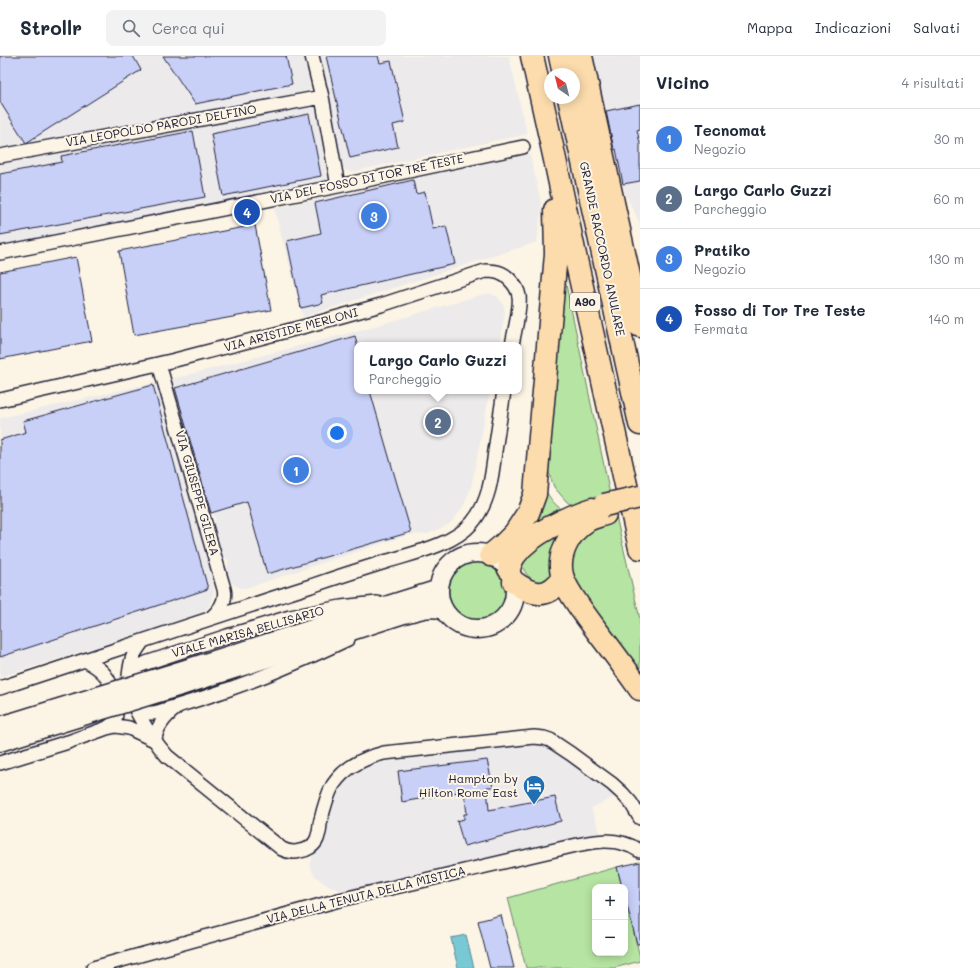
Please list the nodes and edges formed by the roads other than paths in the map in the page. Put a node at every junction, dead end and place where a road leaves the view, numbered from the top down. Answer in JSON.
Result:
{"nodes":[{"id":1,"x":312,"y":56,"type":"edge"},
{"id":2,"x":532,"y":56,"type":"edge"},
{"id":3,"x":560,"y":56,"type":"edge"},
{"id":4,"x":581,"y":56,"type":"edge"},
{"id":5,"x":563,"y":68,"type":"edge"},
{"id":6,"x":322,"y":97,"type":"junction"},
{"id":7,"x":570,"y":104,"type":"edge"},
{"id":8,"x":523,"y":147,"type":"dead end"},
{"id":9,"x":554,"y":155,"type":"junction"},
{"id":10,"x":0,"y":156,"type":"edge"},
{"id":11,"x":607,"y":173,"type":"junction"},
{"id":12,"x":338,"y":186,"type":"junction"},
{"id":13,"x":0,"y":253,"type":"edge"},
{"id":14,"x":640,"y":272,"type":"edge"},
{"id":15,"x":640,"y":326,"type":"edge"},
{"id":16,"x":513,"y":342,"type":"edge"},
{"id":17,"x":159,"y":364,"type":"junction"},
{"id":18,"x":504,"y":394,"type":"edge"},
{"id":19,"x":0,"y":400,"type":"edge"},
{"id":20,"x":640,"y":424,"type":"edge"},
{"id":21,"x":640,"y":497,"type":"edge"},
{"id":22,"x":640,"y":506,"type":"edge"},
{"id":23,"x":605,"y":509,"type":"junction"},
{"id":24,"x":640,"y":548,"type":"edge"},
{"id":25,"x":491,"y":555,"type":"junction"},
{"id":26,"x":511,"y":576,"type":"junction"},
{"id":27,"x":562,"y":578,"type":"junction"},
{"id":28,"x":439,"y":588,"type":"junction"},
{"id":29,"x":405,"y":607,"type":"junction"},
{"id":30,"x":444,"y":610,"type":"junction"},
{"id":31,"x":212,"y":618,"type":"junction"},
{"id":32,"x":143,"y":641,"type":"junction"},
{"id":33,"x":85,"y":660,"type":"junction"},
{"id":34,"x":129,"y":676,"type":"junction"},
{"id":35,"x":0,"y":688,"type":"edge"},
{"id":36,"x":640,"y":689,"type":"edge"},
{"id":37,"x":134,"y":705,"type":"junction"},
{"id":38,"x":178,"y":706,"type":"junction"},
{"id":39,"x":74,"y":709,"type":"junction"},
{"id":40,"x":0,"y":720,"type":"edge"},
{"id":41,"x":0,"y":726,"type":"edge"},
{"id":42,"x":107,"y":728,"type":"junction"},
{"id":43,"x":156,"y":740,"type":"junction"},
{"id":44,"x":0,"y":742,"type":"edge"},
{"id":45,"x":0,"y":763,"type":"edge"},
{"id":46,"x":640,"y":818,"type":"edge"},
{"id":47,"x":640,"y":851,"type":"edge"},
{"id":48,"x":93,"y":968,"type":"edge"}],
"edges":[{"from":1,"to":6,"type":"street"},
{"from":2,"to":9,"type":"highway","number":"A90"},
{"from":3,"to":5,"type":"highway"},
{"from":4,"to":11,"type":"highway"},
{"from":6,"to":10,"type":"street","name":"VIA LEOPOLDO PARODI DELFINO"},
{"from":6,"to":12,"type":"street"},
{"from":7,"to":20,"type":"highway","name":"GRANDE RACCORDO ANULARE","number":"A90"},
{"from":8,"to":12,"type":"street","name":"VIA DEL FOSSO DI TOR TRE TESTE"},
{"from":9,"to":24,"type":"highway","number":"A90"},
{"from":9,"to":25,"type":"highway"},
{"from":11,"to":14,"type":"highway"},
{"from":11,"to":15,"type":"highway"},
{"from":12,"to":13,"type":"street","name":"VIA DEL FOSSO DI TOR TRE TESTE"},
{"from":16,"to":17,"type":"street","name":"VIA ARISTIDE MERLONI"},
{"from":17,"to":19,"type":"street","name":"VIA ARISTIDE MERLONI"},
{"from":17,"to":31,"type":"street","name":"VIA GIUSEPPE GILERA"},
{"from":18,"to":31,"type":"street"},
{"from":21,"to":23,"type":"highway","bridge":true},
{"from":22,"to":23,"type":"highway"},
{"from":23,"to":26,"type":"highway"},
{"from":23,"to":27,"type":"highway"},
{"from":25,"to":26,"type":"main road"},
{"from":25,"to":28,"type":"main road"},
{"from":26,"to":27,"type":"highway"},
{"from":26,"to":30,"type":"main road"},
{"from":27,"to":36,"type":"highway"},
{"from":28,"to":29,"type":"main road","name":"VIALE MARISA BELLISARIO"},
{"from":28,"to":30,"type":"main road"},
{"from":29,"to":30,"type":"main road","name":"VIALE MARISA BELLISARIO"},
{"from":29,"to":34,"type":"street","name":"VIALE MARISA BELLISARIO"},
{"from":29,"to":38,"type":"street","name":"VIALE MARISA BELLISARIO"},
{"from":29,"to":39,"type":"main road","name":"VIALE MARISA BELLISARIO","bridge":true},
{"from":31,"to":32,"type":"street"},
{"from":32,"to":33,"type":"street"},
{"from":32,"to":34,"type":"street"},
{"from":33,"to":35,"type":"street"},
{"from":33,"to":42,"type":"street"},
{"from":34,"to":37,"type":"street"},
{"from":37,"to":38,"type":"street","name":"VIALE MARISA BELLISARIO"},
{"from":37,"to":43,"type":"street"},
{"from":38,"to":43,"type":"street","name":"VIALE MARISA BELLISARIO"},
{"from":39,"to":40,"type":"street"},
{"from":39,"to":41,"type":"main road","name":"VIALE MARISA BELLISARIO"},
{"from":39,"to":44,"type":"main road","name":"VIALE MARISA BELLISARIO"},
{"from":42,"to":43,"type":"street"},
{"from":42,"to":45,"type":"street"},
{"from":43,"to":46,"type":"street"},
{"from":47,"to":48,"type":"street","name":"VIA DELLA TENUTA DELLA MISTICA"}]}
